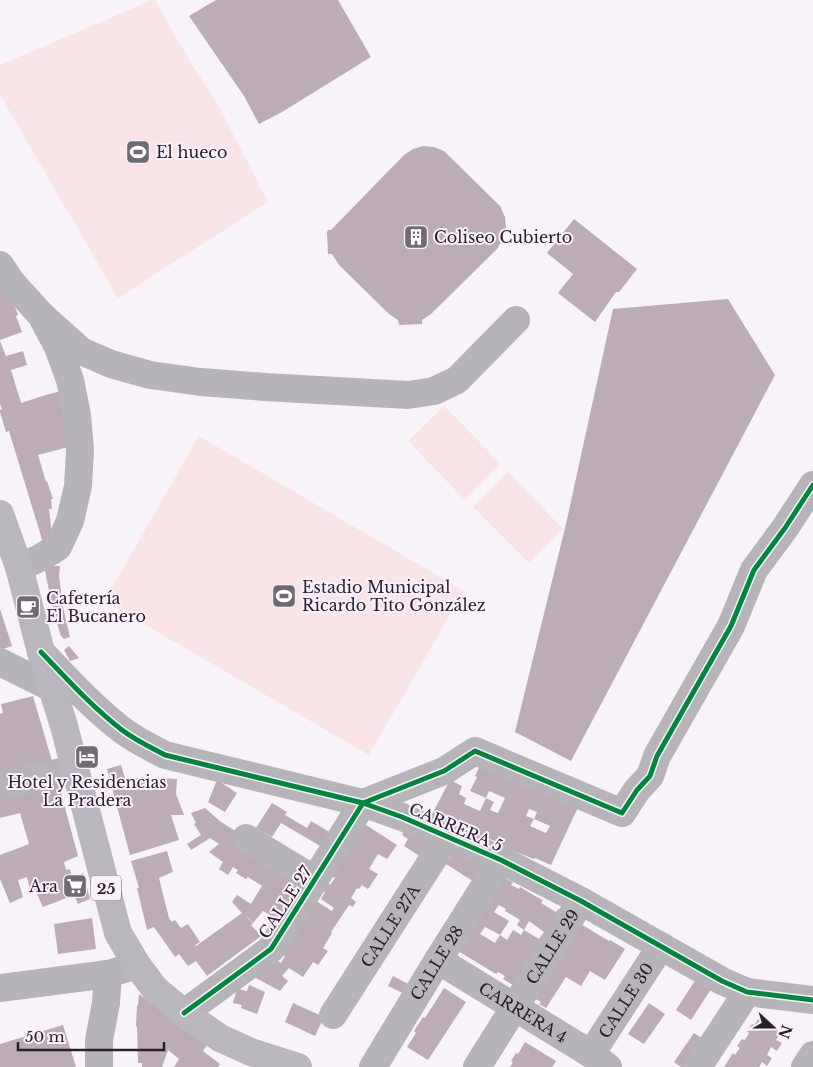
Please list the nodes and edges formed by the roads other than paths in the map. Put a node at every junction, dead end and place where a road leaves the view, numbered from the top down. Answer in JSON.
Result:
{"nodes":[{"id":1,"x":0,"y":250,"type":"edge"},
{"id":2,"x":6,"y":274,"type":"edge"},
{"id":3,"x":41,"y":315,"type":"junction"},
{"id":4,"x":516,"y":320,"type":"dead end"},
{"id":5,"x":813,"y":485,"type":"edge"},
{"id":6,"x":1,"y":523,"type":"edge"},
{"id":7,"x":19,"y":567,"type":"junction"},
{"id":8,"x":41,"y":652,"type":"junction"},
{"id":9,"x":0,"y":662,"type":"edge"},
{"id":10,"x":52,"y":688,"type":"junction"},
{"id":11,"x":475,"y":751,"type":"junction"},
{"id":12,"x":74,"y":768,"type":"junction"},
{"id":13,"x":0,"y":786,"type":"edge"},
{"id":14,"x":581,"y":796,"type":"dead end"},
{"id":15,"x":363,"y":804,"type":"junction"},
{"id":16,"x":447,"y":837,"type":"junction"},
{"id":17,"x":246,"y":838,"type":"dead end"},
{"id":18,"x":501,"y":860,"type":"junction"},
{"id":19,"x":315,"y":880,"type":"junction"},
{"id":20,"x":581,"y":901,"type":"junction"},
{"id":21,"x":661,"y":946,"type":"junction"},
{"id":22,"x":438,"y":960,"type":"junction"},
{"id":23,"x":137,"y":965,"type":"junction"},
{"id":24,"x":108,"y":974,"type":"junction"},
{"id":25,"x":0,"y":988,"type":"edge"},
{"id":26,"x":747,"y":992,"type":"junction"},
{"id":27,"x":813,"y":1000,"type":"edge"},
{"id":28,"x":515,"y":1007,"type":"junction"},
{"id":29,"x":184,"y":1014,"type":"junction"},
{"id":30,"x":333,"y":1015,"type":"dead end"},
{"id":31,"x":813,"y":1055,"type":"edge"},
{"id":32,"x":599,"y":1061,"type":"edge"},
{"id":33,"x":99,"y":1067,"type":"edge"},
{"id":34,"x":298,"y":1067,"type":"edge"},
{"id":35,"x":374,"y":1067,"type":"edge"},
{"id":36,"x":477,"y":1067,"type":"edge"},
{"id":37,"x":698,"y":1067,"type":"edge"},
{"id":38,"x":805,"y":1067,"type":"edge"}],
"edges":[{"from":1,"to":2,"type":"street"},
{"from":2,"to":3,"type":"street"},
{"from":3,"to":4,"type":"street"},
{"from":3,"to":7,"type":"street"},
{"from":5,"to":11,"type":"street"},
{"from":6,"to":7,"type":"main road","number":"25"},
{"from":7,"to":8,"type":"main road","number":"25"},
{"from":8,"to":10,"type":"main road","number":"25"},
{"from":8,"to":15,"type":"street","name":"CARRERA 5"},
{"from":9,"to":10,"type":"street"},
{"from":10,"to":12,"type":"main road","number":"25"},
{"from":11,"to":14,"type":"street"},
{"from":11,"to":15,"type":"street"},
{"from":12,"to":13,"type":"street"},
{"from":12,"to":23,"type":"main road","number":"25"},
{"from":15,"to":16,"type":"street","name":"CARRERA 5"},
{"from":15,"to":19,"type":"street","name":"CALLE 27"},
{"from":16,"to":18,"type":"street","name":"CARRERA 5"},
{"from":16,"to":30,"type":"street","name":"CALLE 27A"},
{"from":17,"to":19,"type":"street"},
{"from":18,"to":20,"type":"street","name":"CARRERA 5"},
{"from":18,"to":22,"type":"street","name":"CALLE 28"},
{"from":19,"to":29,"type":"street","name":"CALLE 27"},
{"from":20,"to":21,"type":"street","name":"CARRERA 5"},
{"from":20,"to":28,"type":"street","name":"CALLE 29"},
{"from":21,"to":26,"type":"street","name":"CARRERA 5"},
{"from":21,"to":32,"type":"street","name":"CALLE 30"},
{"from":22,"to":28,"type":"street","name":"CARRERA 4"},
{"from":22,"to":35,"type":"street","name":"CALLE 28"},
{"from":23,"to":24,"type":"street"},
{"from":23,"to":29,"type":"main road","number":"25"},
{"from":24,"to":25,"type":"street"},
{"from":24,"to":33,"type":"street"},
{"from":26,"to":27,"type":"street","name":"CARRERA 5"},
{"from":26,"to":37,"type":"street"},
{"from":28,"to":32,"type":"street","name":"CARRERA 4"},
{"from":28,"to":36,"type":"street","name":"CALLE 29"},
{"from":29,"to":34,"type":"main road","number":"25"},
{"from":31,"to":38,"type":"street"}]}
